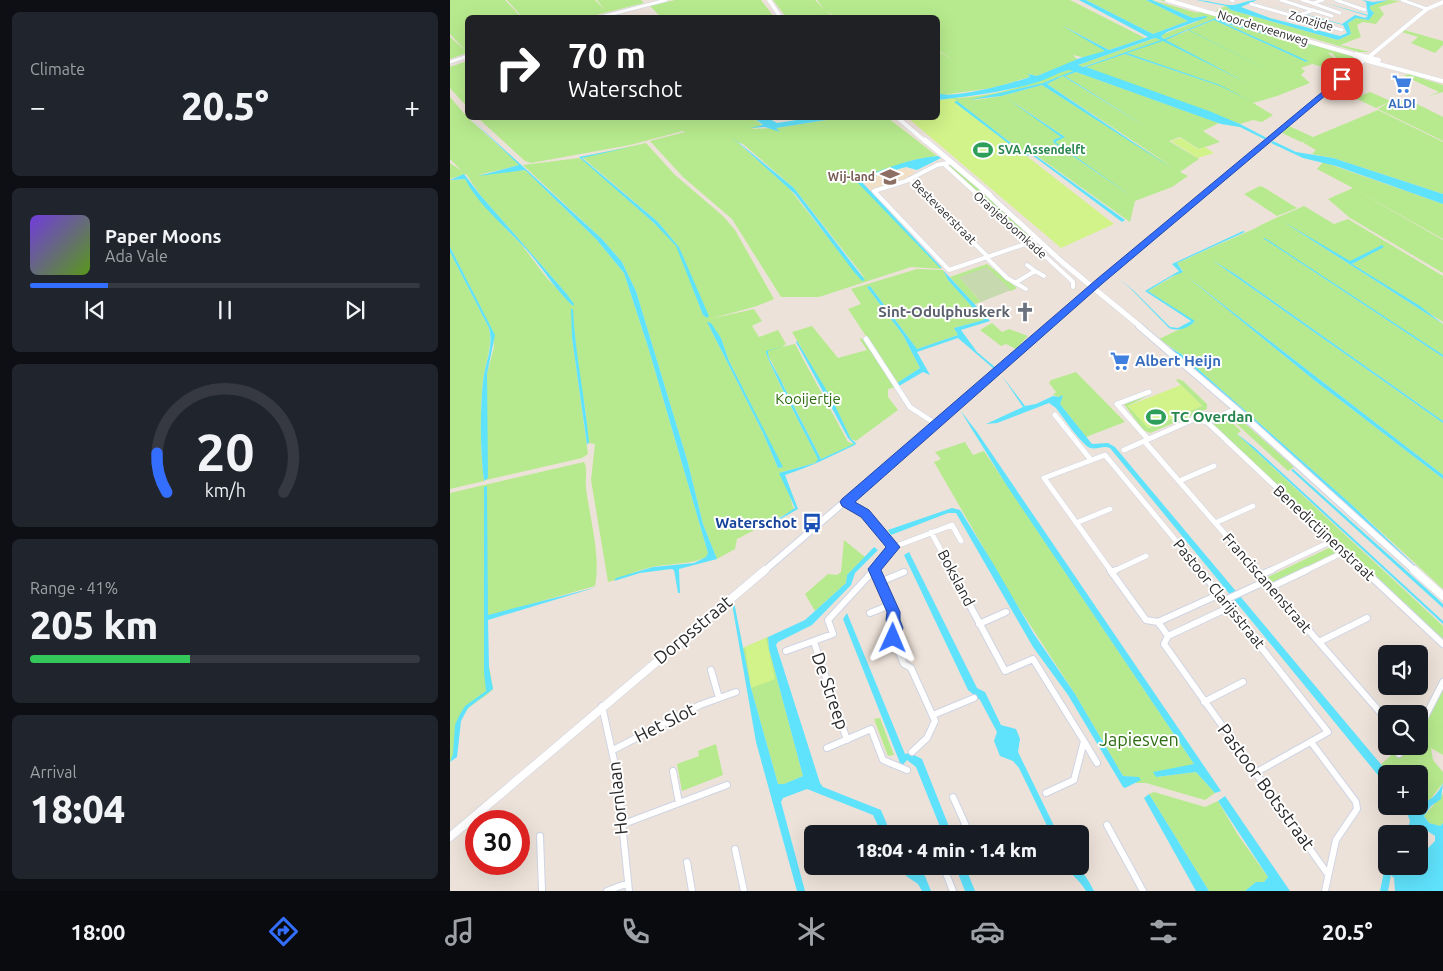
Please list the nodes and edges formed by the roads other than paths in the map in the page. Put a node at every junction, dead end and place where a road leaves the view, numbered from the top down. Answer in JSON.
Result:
{"nodes":[{"id":1,"x":666,"y":0,"type":"edge"},
{"id":2,"x":769,"y":0,"type":"edge"},
{"id":3,"x":1167,"y":0,"type":"edge"},
{"id":4,"x":1173,"y":0,"type":"edge"},
{"id":5,"x":1281,"y":0,"type":"edge"},
{"id":6,"x":1302,"y":0,"type":"edge"},
{"id":7,"x":1323,"y":0,"type":"edge"},
{"id":8,"x":1336,"y":0,"type":"edge"},
{"id":9,"x":1402,"y":0,"type":"edge"},
{"id":10,"x":1309,"y":2,"type":"junction"},
{"id":11,"x":1442,"y":3,"type":"edge"},
{"id":12,"x":1250,"y":4,"type":"dead end"},
{"id":13,"x":1322,"y":7,"type":"junction"},
{"id":14,"x":1427,"y":9,"type":"junction"},
{"id":15,"x":1313,"y":10,"type":"junction"},
{"id":16,"x":1365,"y":10,"type":"dead end"},
{"id":17,"x":1340,"y":13,"type":"dead end"},
{"id":18,"x":608,"y":15,"type":"edge"},
{"id":19,"x":779,"y":15,"type":"edge"},
{"id":20,"x":1332,"y":16,"type":"dead end"},
{"id":21,"x":1296,"y":17,"type":"junction"},
{"id":22,"x":1342,"y":30,"type":"dead end"},
{"id":23,"x":1370,"y":56,"type":"junction"},
{"id":24,"x":465,"y":57,"type":"edge"},
{"id":25,"x":1361,"y":57,"type":"junction"},
{"id":26,"x":1374,"y":60,"type":"junction"},
{"id":27,"x":450,"y":62,"type":"edge"},
{"id":28,"x":1443,"y":80,"type":"edge"},
{"id":29,"x":900,"y":120,"type":"edge"},
{"id":30,"x":952,"y":162,"type":"junction"},
{"id":31,"x":944,"y":164,"type":"junction"},
{"id":32,"x":909,"y":179,"type":"junction"},
{"id":33,"x":1037,"y":240,"type":"junction"},
{"id":34,"x":1028,"y":243,"type":"junction"},
{"id":35,"x":987,"y":257,"type":"junction"},
{"id":36,"x":1027,"y":265,"type":"dead end"},
{"id":37,"x":1035,"y":271,"type":"junction"},
{"id":38,"x":1044,"y":276,"type":"dead end"},
{"id":39,"x":1015,"y":283,"type":"junction"},
{"id":40,"x":1073,"y":287,"type":"dead end"},
{"id":41,"x":1094,"y":287,"type":"junction"},
{"id":42,"x":1026,"y":289,"type":"dead end"},
{"id":43,"x":866,"y":339,"type":"dead end"},
{"id":44,"x":1149,"y":392,"type":"dead end"},
{"id":45,"x":1235,"y":410,"type":"junction"},
{"id":46,"x":1055,"y":415,"type":"dead end"},
{"id":47,"x":1207,"y":422,"type":"junction"},
{"id":48,"x":936,"y":424,"type":"junction"},
{"id":49,"x":1146,"y":440,"type":"junction"},
{"id":50,"x":1124,"y":450,"type":"dead end"},
{"id":51,"x":1091,"y":460,"type":"junction"},
{"id":52,"x":1214,"y":466,"type":"dead end"},
{"id":53,"x":1179,"y":481,"type":"junction"},
{"id":54,"x":846,"y":502,"type":"junction"},
{"id":55,"x":1252,"y":506,"type":"dead end"},
{"id":56,"x":1110,"y":509,"type":"dead end"},
{"id":57,"x":1076,"y":523,"type":"junction"},
{"id":58,"x":1216,"y":523,"type":"junction"},
{"id":59,"x":932,"y":532,"type":"junction"},
{"id":60,"x":962,"y":541,"type":"dead end"},
{"id":61,"x":1332,"y":541,"type":"junction"},
{"id":62,"x":894,"y":547,"type":"junction"},
{"id":63,"x":1344,"y":552,"type":"junction"},
{"id":64,"x":1146,"y":556,"type":"dead end"},
{"id":65,"x":874,"y":569,"type":"junction"},
{"id":66,"x":904,"y":572,"type":"dead end"},
{"id":67,"x":1111,"y":572,"type":"junction"},
{"id":68,"x":1260,"y":575,"type":"junction"},
{"id":69,"x":1266,"y":581,"type":"junction"},
{"id":70,"x":880,"y":582,"type":"junction"},
{"id":71,"x":1271,"y":587,"type":"junction"},
{"id":72,"x":1220,"y":594,"type":"junction"},
{"id":73,"x":1443,"y":596,"type":"edge"},
{"id":74,"x":1227,"y":599,"type":"junction"},
{"id":75,"x":890,"y":605,"type":"junction"},
{"id":76,"x":1230,"y":607,"type":"junction"},
{"id":77,"x":1006,"y":612,"type":"dead end"},
{"id":78,"x":870,"y":613,"type":"dead end"},
{"id":79,"x":1367,"y":618,"type":"dead end"},
{"id":80,"x":1158,"y":622,"type":"junction"},
{"id":81,"x":979,"y":624,"type":"junction"},
{"id":82,"x":1168,"y":636,"type":"junction"},
{"id":83,"x":814,"y":642,"type":"junction"},
{"id":84,"x":1319,"y":642,"type":"junction"},
{"id":85,"x":1443,"y":644,"type":"edge"},
{"id":86,"x":786,"y":651,"type":"dead end"},
{"id":87,"x":711,"y":670,"type":"dead end"},
{"id":88,"x":1243,"y":682,"type":"dead end"},
{"id":89,"x":1443,"y":682,"type":"edge"},
{"id":90,"x":736,"y":692,"type":"dead end"},
{"id":91,"x":719,"y":698,"type":"junction"},
{"id":92,"x":974,"y":698,"type":"dead end"},
{"id":93,"x":1204,"y":702,"type":"junction"},
{"id":94,"x":602,"y":706,"type":"junction"},
{"id":95,"x":1378,"y":710,"type":"edge"},
{"id":96,"x":1428,"y":711,"type":"edge"},
{"id":97,"x":933,"y":715,"type":"junction"},
{"id":98,"x":847,"y":740,"type":"junction"},
{"id":99,"x":1084,"y":741,"type":"junction"},
{"id":100,"x":1311,"y":742,"type":"junction"},
{"id":101,"x":827,"y":748,"type":"dead end"},
{"id":102,"x":613,"y":750,"type":"junction"},
{"id":103,"x":912,"y":752,"type":"dead end"},
{"id":104,"x":1097,"y":763,"type":"dead end"},
{"id":105,"x":907,"y":770,"type":"dead end"},
{"id":106,"x":673,"y":771,"type":"dead end"},
{"id":107,"x":1255,"y":773,"type":"junction"},
{"id":108,"x":727,"y":785,"type":"dead end"},
{"id":109,"x":1046,"y":793,"type":"dead end"},
{"id":110,"x":953,"y":797,"type":"dead end"},
{"id":111,"x":679,"y":804,"type":"junction"},
{"id":112,"x":621,"y":825,"type":"junction"},
{"id":113,"x":966,"y":825,"type":"edge"},
{"id":114,"x":1107,"y":825,"type":"dead end"},
{"id":115,"x":540,"y":836,"type":"dead end"},
{"id":116,"x":450,"y":837,"type":"edge"},
{"id":117,"x":735,"y":849,"type":"dead end"},
{"id":118,"x":687,"y":862,"type":"dead end"},
{"id":119,"x":1327,"y":873,"type":"junction"},
{"id":120,"x":947,"y":875,"type":"edge"},
{"id":121,"x":628,"y":887,"type":"edge"},
{"id":122,"x":542,"y":891,"type":"edge"},
{"id":123,"x":607,"y":891,"type":"edge"},
{"id":124,"x":692,"y":891,"type":"edge"},
{"id":125,"x":744,"y":891,"type":"edge"},
{"id":126,"x":953,"y":891,"type":"edge"},
{"id":127,"x":1143,"y":891,"type":"edge"},
{"id":128,"x":1324,"y":891,"type":"edge"}],
"edges":[{"from":1,"to":18,"type":"street"},
{"from":2,"to":19,"type":"street"},
{"from":3,"to":25,"type":"street","name":"Noorderveenweg"},
{"from":4,"to":25,"type":"street","name":"Noorderveenweg"},
{"from":5,"to":15,"type":"street"},
{"from":6,"to":10,"type":"street"},
{"from":7,"to":10,"type":"street"},
{"from":8,"to":16,"type":"street"},
{"from":9,"to":14,"type":"street"},
{"from":10,"to":13,"type":"street"},
{"from":11,"to":14,"type":"street"},
{"from":12,"to":21,"type":"street","name":"Zonzijde"},
{"from":13,"to":15,"type":"street"},
{"from":13,"to":17,"type":"street"},
{"from":14,"to":23,"type":"street"},
{"from":15,"to":20,"type":"street"},
{"from":15,"to":21,"type":"street"},
{"from":21,"to":22,"type":"street","name":"Zonzijde"},
{"from":23,"to":25,"type":"street"},
{"from":23,"to":26,"type":"street"},
{"from":24,"to":27,"type":"street"},
{"from":25,"to":26,"type":"street"},
{"from":25,"to":41,"type":"street","name":"Dorpsstraat"},
{"from":26,"to":28,"type":"street"},
{"from":29,"to":30,"type":"street"},
{"from":30,"to":31,"type":"street","name":"Bestevaerstraat"},
{"from":30,"to":33,"type":"street"},
{"from":31,"to":32,"type":"street","name":"Bestevaerstraat"},
{"from":31,"to":34,"type":"street","name":"Oranjeboomkade"},
{"from":32,"to":35,"type":"street","name":"Bestevaerstraat"},
{"from":32,"to":35,"type":"street"},
{"from":33,"to":34,"type":"street"},
{"from":33,"to":41,"type":"street"},
{"from":34,"to":35,"type":"street"},
{"from":34,"to":40,"type":"street","name":"Oranjeboomkade"},
{"from":35,"to":39,"type":"street","name":"Bestevaerstraat"},
{"from":36,"to":37,"type":"street"},
{"from":37,"to":38,"type":"street"},
{"from":37,"to":39,"type":"street"},
{"from":39,"to":42,"type":"street","name":"Bestevaerstraat"},
{"from":41,"to":45,"type":"street"},
{"from":41,"to":48,"type":"street","name":"Dorpsstraat"},
{"from":43,"to":48,"type":"street"},
{"from":44,"to":49,"type":"street","name":"Franciscanenstraat"},
{"from":45,"to":47,"type":"street"},
{"from":45,"to":73,"type":"street"},
{"from":46,"to":51,"type":"street"},
{"from":47,"to":49,"type":"street"},
{"from":47,"to":61,"type":"street","name":"Benedictijnenstraat"},
{"from":48,"to":54,"type":"street","name":"Dorpsstraat"},
{"from":49,"to":50,"type":"street"},
{"from":49,"to":53,"type":"street","name":"Franciscanenstraat"},
{"from":51,"to":57,"type":"street","name":"Pastoor Botsstraat"},
{"from":51,"to":72,"type":"street","name":"Pastoor Clarijsstraat"},
{"from":52,"to":53,"type":"street"},
{"from":53,"to":58,"type":"street","name":"Franciscanenstraat"},
{"from":54,"to":62,"type":"street"},
{"from":54,"to":94,"type":"street","name":"Dorpsstraat"},
{"from":55,"to":58,"type":"street","name":"Franciscanenstraat"},
{"from":56,"to":57,"type":"street"},
{"from":57,"to":67,"type":"street","name":"Pastoor Botsstraat"},
{"from":58,"to":68,"type":"street","name":"Franciscanenstraat"},
{"from":59,"to":60,"type":"street"},
{"from":59,"to":62,"type":"street"},
{"from":59,"to":81,"type":"street","name":"Boksland"},
{"from":61,"to":63,"type":"street","name":"Benedictijnenstraat"},
{"from":61,"to":68,"type":"street"},
{"from":62,"to":65,"type":"street"},
{"from":63,"to":71,"type":"street"},
{"from":63,"to":85,"type":"street","name":"Benedictijnenstraat"},
{"from":64,"to":67,"type":"street"},
{"from":65,"to":70,"type":"street"},
{"from":65,"to":83,"type":"street","name":"De Streep"},
{"from":66,"to":70,"type":"street"},
{"from":67,"to":80,"type":"street","name":"Pastoor Botsstraat"},
{"from":68,"to":69,"type":"street","name":"Franciscanenstraat"},
{"from":69,"to":71,"type":"street","name":"Franciscanenstraat"},
{"from":69,"to":74,"type":"street"},
{"from":70,"to":75,"type":"street"},
{"from":71,"to":84,"type":"street","name":"Franciscanenstraat"},
{"from":72,"to":74,"type":"street","name":"Pastoor Clarijsstraat"},
{"from":72,"to":80,"type":"street"},
{"from":74,"to":76,"type":"street","name":"Pastoor Clarijsstraat"},
{"from":75,"to":78,"type":"street"},
{"from":75,"to":97,"type":"street"},
{"from":76,"to":82,"type":"street"},
{"from":76,"to":100,"type":"street","name":"Pastoor Clarijsstraat"},
{"from":77,"to":81,"type":"street","name":"Boksland"},
{"from":79,"to":84,"type":"street","name":"Franciscanenstraat"},
{"from":80,"to":82,"type":"street","name":"Pastoor Botsstraat"},
{"from":81,"to":99,"type":"street","name":"Boksland"},
{"from":82,"to":93,"type":"street","name":"Pastoor Botsstraat"},
{"from":83,"to":86,"type":"street","name":"De Streep"},
{"from":83,"to":98,"type":"street","name":"De Streep"},
{"from":84,"to":95,"type":"street","name":"Franciscanenstraat"},
{"from":87,"to":91,"type":"street"},
{"from":88,"to":93,"type":"street"},
{"from":89,"to":96,"type":"street"},
{"from":90,"to":91,"type":"street","name":"Het Slot"},
{"from":91,"to":102,"type":"street","name":"Het Slot"},
{"from":92,"to":97,"type":"street"},
{"from":93,"to":107,"type":"street","name":"Pastoor Botsstraat"},
{"from":94,"to":102,"type":"street","name":"Hornlaan"},
{"from":94,"to":116,"type":"street","name":"Dorpsstraat"},
{"from":97,"to":103,"type":"street"},
{"from":98,"to":101,"type":"street","name":"De Streep"},
{"from":98,"to":105,"type":"street","name":"De Streep"},
{"from":99,"to":104,"type":"street","name":"Boksland"},
{"from":99,"to":109,"type":"street"},
{"from":100,"to":107,"type":"street"},
{"from":100,"to":119,"type":"street"},
{"from":102,"to":112,"type":"street","name":"Hornlaan"},
{"from":106,"to":111,"type":"street"},
{"from":107,"to":119,"type":"street","name":"Pastoor Botsstraat"},
{"from":108,"to":111,"type":"street"},
{"from":110,"to":113,"type":"street"},
{"from":111,"to":112,"type":"street"},
{"from":112,"to":121,"type":"street","name":"Hornlaan"},
{"from":114,"to":127,"type":"street"},
{"from":115,"to":122,"type":"street"},
{"from":117,"to":125,"type":"street"},
{"from":118,"to":124,"type":"street"},
{"from":119,"to":128,"type":"street"},
{"from":120,"to":126,"type":"street"},
{"from":121,"to":123,"type":"street"}]}
